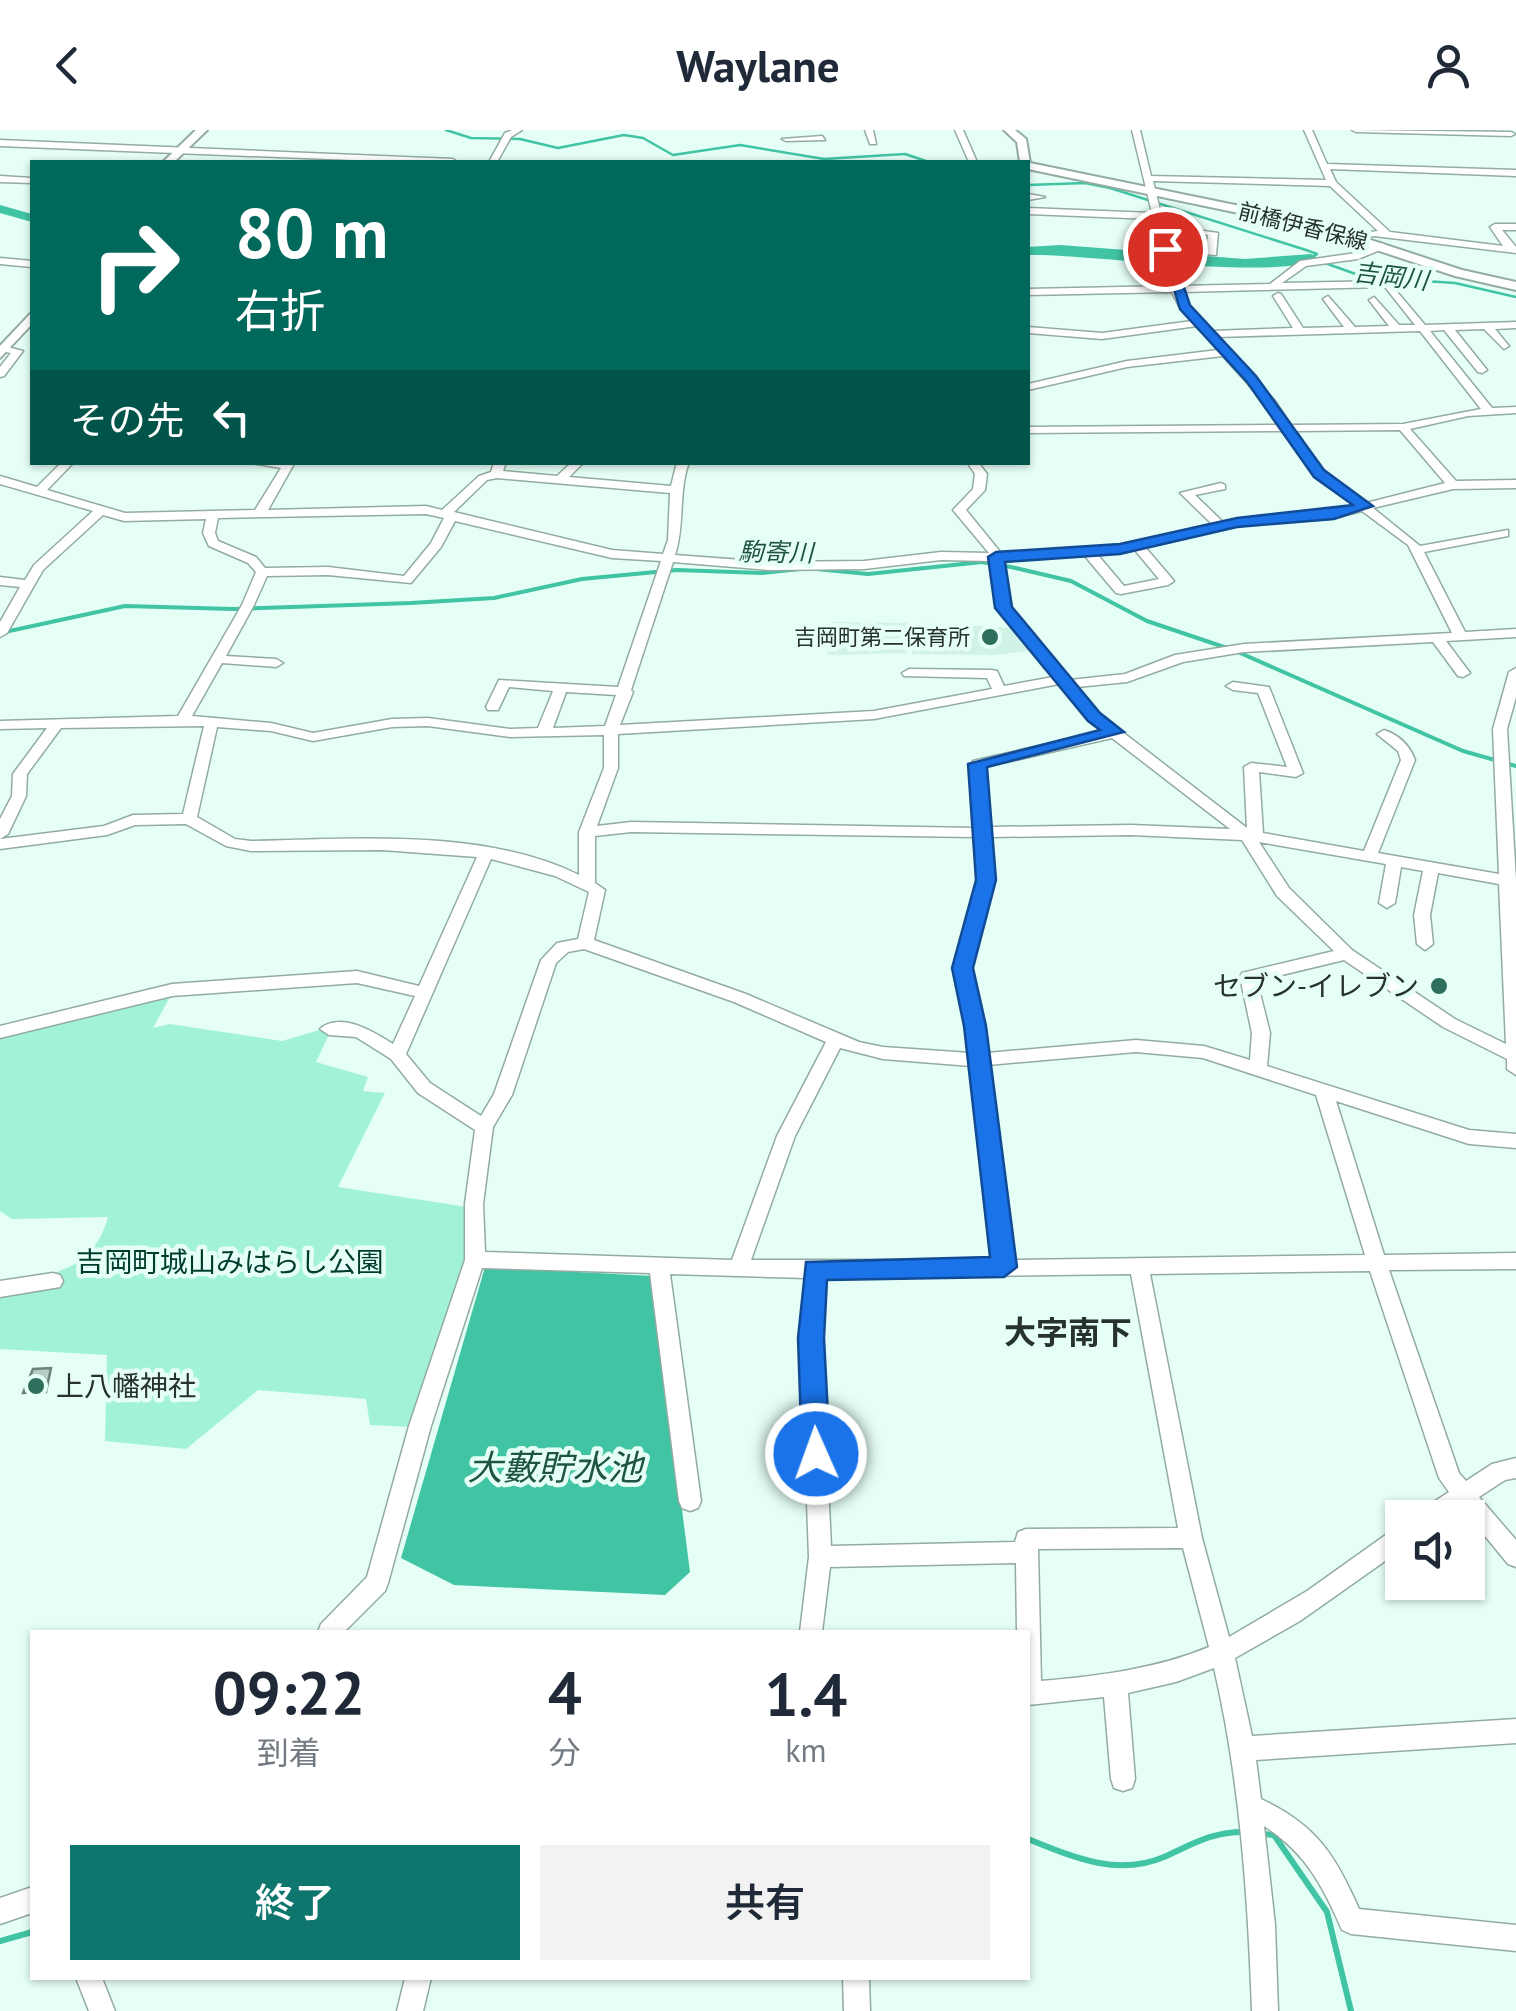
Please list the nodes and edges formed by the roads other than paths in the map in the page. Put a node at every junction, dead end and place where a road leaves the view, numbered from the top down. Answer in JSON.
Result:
{"nodes":[{"id":1,"x":202,"y":130,"type":"edge"},
{"id":2,"x":218,"y":130,"type":"edge"},
{"id":3,"x":518,"y":130,"type":"edge"},
{"id":4,"x":806,"y":130,"type":"edge"},
{"id":5,"x":868,"y":130,"type":"edge"},
{"id":6,"x":959,"y":130,"type":"edge"},
{"id":7,"x":1009,"y":130,"type":"edge"},
{"id":8,"x":1136,"y":130,"type":"edge"},
{"id":9,"x":1308,"y":130,"type":"edge"},
{"id":10,"x":1356,"y":130,"type":"edge"},
{"id":11,"x":1511,"y":135,"type":"edge"},
{"id":12,"x":786,"y":139,"type":"edge"},
{"id":13,"x":824,"y":142,"type":"dead end"},
{"id":14,"x":874,"y":142,"type":"dead end"},
{"id":15,"x":0,"y":143,"type":"edge"},
{"id":16,"x":195,"y":152,"type":"junction"},
{"id":17,"x":182,"y":157,"type":"edge"},
{"id":18,"x":401,"y":160,"type":"edge"},
{"id":19,"x":494,"y":160,"type":"edge"},
{"id":20,"x":972,"y":160,"type":"edge"},
{"id":21,"x":1026,"y":160,"type":"edge"},
{"id":22,"x":1030,"y":166,"type":"edge"},
{"id":23,"x":1324,"y":166,"type":"junction"},
{"id":24,"x":1516,"y":174,"type":"edge"},
{"id":25,"x":0,"y":179,"type":"edge"},
{"id":26,"x":30,"y":181,"type":"edge"},
{"id":27,"x":1147,"y":184,"type":"junction"},
{"id":28,"x":1332,"y":184,"type":"junction"},
{"id":29,"x":1030,"y":197,"type":"edge"},
{"id":30,"x":1041,"y":197,"type":"dead end"},
{"id":31,"x":1030,"y":211,"type":"edge"},
{"id":32,"x":1156,"y":216,"type":"junction"},
{"id":33,"x":1516,"y":227,"type":"edge"},
{"id":34,"x":1186,"y":230,"type":"dead end"},
{"id":35,"x":1386,"y":241,"type":"junction"},
{"id":36,"x":1514,"y":250,"type":"edge"},
{"id":37,"x":1166,"y":253,"type":"junction"},
{"id":38,"x":0,"y":262,"type":"edge"},
{"id":39,"x":30,"y":264,"type":"edge"},
{"id":40,"x":1174,"y":286,"type":"junction"},
{"id":41,"x":1516,"y":286,"type":"edge"},
{"id":42,"x":1276,"y":291,"type":"junction"},
{"id":43,"x":1030,"y":292,"type":"edge"},
{"id":44,"x":30,"y":298,"type":"edge"},
{"id":45,"x":1328,"y":299,"type":"dead end"},
{"id":46,"x":1374,"y":300,"type":"dead end"},
{"id":47,"x":30,"y":319,"type":"edge"},
{"id":48,"x":1200,"y":324,"type":"junction"},
{"id":49,"x":1516,"y":325,"type":"edge"},
{"id":50,"x":1487,"y":326,"type":"junction"},
{"id":51,"x":1448,"y":327,"type":"junction"},
{"id":52,"x":1396,"y":328,"type":"junction"},
{"id":53,"x":1422,"y":328,"type":"junction"},
{"id":54,"x":1030,"y":330,"type":"edge"},
{"id":55,"x":1352,"y":330,"type":"junction"},
{"id":56,"x":1300,"y":331,"type":"junction"},
{"id":57,"x":0,"y":332,"type":"edge"},
{"id":58,"x":1210,"y":334,"type":"junction"},
{"id":59,"x":1504,"y":346,"type":"dead end"},
{"id":60,"x":7,"y":352,"type":"edge"},
{"id":61,"x":1227,"y":352,"type":"junction"},
{"id":62,"x":1482,"y":370,"type":"dead end"},
{"id":63,"x":0,"y":374,"type":"edge"},
{"id":64,"x":1030,"y":387,"type":"edge"},
{"id":65,"x":1516,"y":410,"type":"edge"},
{"id":66,"x":1488,"y":411,"type":"junction"},
{"id":67,"x":1286,"y":427,"type":"junction"},
{"id":68,"x":1403,"y":427,"type":"junction"},
{"id":69,"x":1030,"y":430,"type":"edge"},
{"id":70,"x":67,"y":465,"type":"edge"},
{"id":71,"x":289,"y":465,"type":"edge"},
{"id":72,"x":576,"y":465,"type":"edge"},
{"id":73,"x":682,"y":465,"type":"edge"},
{"id":74,"x":974,"y":465,"type":"edge"},
{"id":75,"x":498,"y":468,"type":"edge"},
{"id":76,"x":0,"y":480,"type":"edge"},
{"id":77,"x":558,"y":480,"type":"junction"},
{"id":78,"x":1516,"y":484,"type":"edge"},
{"id":79,"x":1454,"y":485,"type":"junction"},
{"id":80,"x":1221,"y":488,"type":"dead end"},
{"id":81,"x":672,"y":490,"type":"junction"},
{"id":82,"x":38,"y":493,"type":"junction"},
{"id":83,"x":1365,"y":506,"type":"junction"},
{"id":84,"x":262,"y":511,"type":"junction"},
{"id":85,"x":99,"y":512,"type":"junction"},
{"id":86,"x":449,"y":514,"type":"junction"},
{"id":87,"x":212,"y":515,"type":"junction"},
{"id":88,"x":1221,"y":526,"type":"junction"},
{"id":89,"x":1504,"y":534,"type":"dead end"},
{"id":90,"x":1137,"y":545,"type":"junction"},
{"id":91,"x":1416,"y":550,"type":"junction"},
{"id":92,"x":1088,"y":552,"type":"junction"},
{"id":93,"x":668,"y":557,"type":"junction"},
{"id":94,"x":996,"y":557,"type":"junction"},
{"id":95,"x":262,"y":572,"type":"junction"},
{"id":96,"x":0,"y":581,"type":"edge"},
{"id":97,"x":26,"y":584,"type":"junction"},
{"id":98,"x":0,"y":632,"type":"edge"},
{"id":99,"x":1516,"y":633,"type":"edge"},
{"id":100,"x":1460,"y":636,"type":"junction"},
{"id":101,"x":1437,"y":638,"type":"junction"},
{"id":102,"x":216,"y":659,"type":"junction"},
{"id":103,"x":276,"y":663,"type":"dead end"},
{"id":104,"x":1516,"y":672,"type":"edge"},
{"id":105,"x":910,"y":673,"type":"dead end"},
{"id":106,"x":1463,"y":673,"type":"dead end"},
{"id":107,"x":1067,"y":682,"type":"junction"},
{"id":108,"x":1233,"y":686,"type":"dead end"},
{"id":109,"x":560,"y":687,"type":"junction"},
{"id":110,"x":999,"y":690,"type":"junction"},
{"id":111,"x":626,"y":692,"type":"junction"},
{"id":112,"x":493,"y":708,"type":"dead end"},
{"id":113,"x":182,"y":720,"type":"junction"},
{"id":114,"x":212,"y":724,"type":"junction"},
{"id":115,"x":0,"y":725,"type":"edge"},
{"id":116,"x":56,"y":725,"type":"junction"},
{"id":117,"x":611,"y":730,"type":"junction"},
{"id":118,"x":1508,"y":730,"type":"edge"},
{"id":119,"x":544,"y":732,"type":"junction"},
{"id":120,"x":1115,"y":732,"type":"junction"},
{"id":121,"x":1384,"y":734,"type":"dead end"},
{"id":122,"x":189,"y":818,"type":"junction"},
{"id":123,"x":2,"y":824,"type":"edge"},
{"id":124,"x":587,"y":832,"type":"junction"},
{"id":125,"x":984,"y":833,"type":"junction"},
{"id":126,"x":1247,"y":835,"type":"junction"},
{"id":127,"x":0,"y":844,"type":"edge"},
{"id":128,"x":486,"y":854,"type":"junction"},
{"id":129,"x":1369,"y":856,"type":"junction"},
{"id":130,"x":1394,"y":860,"type":"junction"},
{"id":131,"x":1430,"y":867,"type":"junction"},
{"id":132,"x":586,"y":884,"type":"junction"},
{"id":133,"x":1511,"y":887,"type":"edge"},
{"id":134,"x":1386,"y":903,"type":"dead end"},
{"id":135,"x":585,"y":943,"type":"junction"},
{"id":136,"x":1425,"y":944,"type":"dead end"},
{"id":137,"x":1346,"y":954,"type":"junction"},
{"id":138,"x":426,"y":994,"type":"junction"},
{"id":139,"x":328,"y":1029,"type":"dead end"},
{"id":140,"x":0,"y":1032,"type":"edge"},
{"id":141,"x":836,"y":1039,"type":"junction"},
{"id":142,"x":397,"y":1055,"type":"junction"},
{"id":143,"x":977,"y":1060,"type":"junction"},
{"id":144,"x":1515,"y":1060,"type":"edge"},
{"id":145,"x":1258,"y":1071,"type":"junction"},
{"id":146,"x":1324,"y":1092,"type":"junction"},
{"id":147,"x":484,"y":1127,"type":"junction"},
{"id":148,"x":1516,"y":1141,"type":"edge"},
{"id":149,"x":475,"y":1260,"type":"junction"},
{"id":150,"x":1516,"y":1262,"type":"edge"},
{"id":151,"x":1376,"y":1264,"type":"junction"},
{"id":152,"x":659,"y":1265,"type":"junction"},
{"id":153,"x":738,"y":1267,"type":"junction"},
{"id":154,"x":1004,"y":1267,"type":"junction"},
{"id":155,"x":1139,"y":1267,"type":"junction"},
{"id":156,"x":815,"y":1270,"type":"junction"},
{"id":157,"x":53,"y":1281,"type":"dead end"},
{"id":158,"x":0,"y":1289,"type":"edge"},
{"id":159,"x":1516,"y":1468,"type":"edge"},
{"id":160,"x":1462,"y":1493,"type":"junction"},
{"id":161,"x":1452,"y":1500,"type":"edge"},
{"id":162,"x":690,"y":1501,"type":"dead end"},
{"id":163,"x":1191,"y":1538,"type":"junction"},
{"id":164,"x":1385,"y":1548,"type":"edge"},
{"id":165,"x":1027,"y":1552,"type":"junction"},
{"id":166,"x":820,"y":1557,"type":"junction"},
{"id":167,"x":1516,"y":1558,"type":"edge"},
{"id":168,"x":331,"y":1630,"type":"edge"},
{"id":169,"x":810,"y":1630,"type":"edge"},
{"id":170,"x":1028,"y":1630,"type":"edge"},
{"id":171,"x":1221,"y":1653,"type":"junction"},
{"id":172,"x":1115,"y":1684,"type":"junction"},
{"id":173,"x":1030,"y":1694,"type":"edge"},
{"id":174,"x":1516,"y":1731,"type":"edge"},
{"id":175,"x":1242,"y":1749,"type":"junction"},
{"id":176,"x":1123,"y":1779,"type":"dead end"},
{"id":177,"x":1251,"y":1808,"type":"junction"},
{"id":178,"x":30,"y":1901,"type":"edge"},
{"id":179,"x":0,"y":1911,"type":"edge"},
{"id":180,"x":1516,"y":1938,"type":"edge"},
{"id":181,"x":89,"y":1980,"type":"edge"},
{"id":182,"x":418,"y":1980,"type":"edge"},
{"id":183,"x":856,"y":1980,"type":"edge"},
{"id":184,"x":864,"y":2010,"type":"edge"},
{"id":185,"x":102,"y":2011,"type":"edge"},
{"id":186,"x":410,"y":2011,"type":"edge"},
{"id":187,"x":1264,"y":2011,"type":"edge"}],
"edges":[{"from":1,"to":17,"type":"main road"},
{"from":2,"to":16,"type":"main road"},
{"from":3,"to":19,"type":"street"},
{"from":4,"to":12,"type":"street"},
{"from":5,"to":14,"type":"street"},
{"from":6,"to":20,"type":"street"},
{"from":7,"to":21,"type":"main road","name":"前橋伊香保線"},
{"from":8,"to":27,"type":"street"},
{"from":9,"to":23,"type":"street"},
{"from":10,"to":11,"type":"street"},
{"from":12,"to":13,"type":"street"},
{"from":15,"to":17,"type":"street"},
{"from":16,"to":17,"type":"main road"},
{"from":16,"to":18,"type":"street"},
{"from":22,"to":27,"type":"main road","name":"前橋伊香保線"},
{"from":23,"to":24,"type":"street"},
{"from":23,"to":28,"type":"street"},
{"from":25,"to":26,"type":"street"},
{"from":27,"to":28,"type":"street"},
{"from":27,"to":32,"type":"street"},
{"from":27,"to":35,"type":"main road","name":"前橋伊香保線"},
{"from":28,"to":35,"type":"street"},
{"from":29,"to":30,"type":"street"},
{"from":31,"to":32,"type":"street"},
{"from":32,"to":37,"type":"street"},
{"from":33,"to":36,"type":"street"},
{"from":34,"to":37,"type":"street"},
{"from":35,"to":36,"type":"street"},
{"from":35,"to":41,"type":"main road","name":"前橋伊香保線"},
{"from":35,"to":42,"type":"street"},
{"from":37,"to":40,"type":"street"},
{"from":38,"to":39,"type":"street"},
{"from":40,"to":42,"type":"street"},
{"from":40,"to":43,"type":"street"},
{"from":40,"to":48,"type":"street"},
{"from":42,"to":53,"type":"street"},
{"from":42,"to":56,"type":"street"},
{"from":44,"to":57,"type":"main road"},
{"from":45,"to":55,"type":"street"},
{"from":46,"to":52,"type":"street"},
{"from":47,"to":60,"type":"main road"},
{"from":48,"to":54,"type":"street"},
{"from":48,"to":58,"type":"street"},
{"from":49,"to":50,"type":"street"},
{"from":50,"to":51,"type":"street"},
{"from":50,"to":59,"type":"street"},
{"from":51,"to":53,"type":"street"},
{"from":51,"to":62,"type":"street"},
{"from":52,"to":53,"type":"street"},
{"from":52,"to":55,"type":"street"},
{"from":53,"to":66,"type":"street"},
{"from":55,"to":56,"type":"street"},
{"from":56,"to":58,"type":"street"},
{"from":58,"to":61,"type":"street"},
{"from":60,"to":63,"type":"street"},
{"from":61,"to":64,"type":"street"},
{"from":61,"to":67,"type":"street"},
{"from":65,"to":66,"type":"street"},
{"from":66,"to":68,"type":"street"},
{"from":67,"to":68,"type":"street"},
{"from":67,"to":69,"type":"street"},
{"from":67,"to":83,"type":"street"},
{"from":68,"to":79,"type":"street"},
{"from":70,"to":82,"type":"street"},
{"from":71,"to":84,"type":"street"},
{"from":72,"to":77,"type":"street"},
{"from":73,"to":81,"type":"street"},
{"from":74,"to":94,"type":"street"},
{"from":75,"to":77,"type":"street"},
{"from":75,"to":86,"type":"street"},
{"from":76,"to":82,"type":"street"},
{"from":77,"to":81,"type":"street"},
{"from":78,"to":79,"type":"street"},
{"from":79,"to":83,"type":"street"},
{"from":80,"to":88,"type":"street"},
{"from":81,"to":93,"type":"street"},
{"from":82,"to":85,"type":"street"},
{"from":83,"to":88,"type":"street"},
{"from":83,"to":91,"type":"street"},
{"from":84,"to":86,"type":"street"},
{"from":84,"to":87,"type":"street"},
{"from":85,"to":87,"type":"street"},
{"from":85,"to":97,"type":"street"},
{"from":86,"to":93,"type":"street"},
{"from":86,"to":95,"type":"street"},
{"from":87,"to":95,"type":"street"},
{"from":88,"to":90,"type":"street"},
{"from":89,"to":91,"type":"street"},
{"from":90,"to":92,"type":"street"},
{"from":90,"to":92,"type":"street"},
{"from":91,"to":100,"type":"street"},
{"from":92,"to":94,"type":"street"},
{"from":93,"to":94,"type":"street"},
{"from":93,"to":111,"type":"street"},
{"from":94,"to":107,"type":"street"},
{"from":95,"to":102,"type":"street"},
{"from":96,"to":97,"type":"street"},
{"from":97,"to":98,"type":"street"},
{"from":99,"to":100,"type":"street"},
{"from":100,"to":101,"type":"street"},
{"from":101,"to":106,"type":"street"},
{"from":101,"to":107,"type":"street"},
{"from":102,"to":103,"type":"street"},
{"from":102,"to":113,"type":"street"},
{"from":104,"to":118,"type":"street"},
{"from":105,"to":110,"type":"street"},
{"from":107,"to":110,"type":"street"},
{"from":107,"to":120,"type":"street"},
{"from":108,"to":126,"type":"street"},
{"from":109,"to":111,"type":"street"},
{"from":109,"to":112,"type":"street"},
{"from":109,"to":119,"type":"street"},
{"from":110,"to":117,"type":"street"},
{"from":111,"to":117,"type":"street"},
{"from":113,"to":114,"type":"street"},
{"from":113,"to":116,"type":"street"},
{"from":114,"to":119,"type":"street"},
{"from":114,"to":122,"type":"street"},
{"from":115,"to":116,"type":"street"},
{"from":116,"to":123,"type":"street"},
{"from":117,"to":119,"type":"street"},
{"from":117,"to":124,"type":"street"},
{"from":118,"to":133,"type":"street"},
{"from":120,"to":125,"type":"street"},
{"from":120,"to":126,"type":"street"},
{"from":121,"to":129,"type":"street"},
{"from":122,"to":127,"type":"street"},
{"from":122,"to":128,"type":"street"},
{"from":124,"to":125,"type":"street"},
{"from":124,"to":132,"type":"street"},
{"from":125,"to":126,"type":"street"},
{"from":125,"to":143,"type":"street"},
{"from":126,"to":129,"type":"street"},
{"from":126,"to":137,"type":"street"},
{"from":128,"to":132,"type":"street"},
{"from":128,"to":138,"type":"street"},
{"from":129,"to":130,"type":"street"},
{"from":130,"to":131,"type":"street"},
{"from":130,"to":134,"type":"street"},
{"from":131,"to":133,"type":"street"},
{"from":131,"to":136,"type":"street"},
{"from":132,"to":135,"type":"street"},
{"from":133,"to":144,"type":"street"},
{"from":135,"to":141,"type":"street"},
{"from":135,"to":147,"type":"street"},
{"from":137,"to":144,"type":"street"},
{"from":137,"to":145,"type":"street"},
{"from":138,"to":140,"type":"street"},
{"from":138,"to":142,"type":"street"},
{"from":139,"to":142,"type":"street"},
{"from":141,"to":143,"type":"street"},
{"from":141,"to":153,"type":"street"},
{"from":142,"to":147,"type":"street"},
{"from":143,"to":145,"type":"street"},
{"from":143,"to":154,"type":"street"},
{"from":145,"to":146,"type":"street"},
{"from":146,"to":148,"type":"street"},
{"from":146,"to":151,"type":"street"},
{"from":147,"to":149,"type":"street"},
{"from":149,"to":152,"type":"street"},
{"from":149,"to":168,"type":"street"},
{"from":150,"to":151,"type":"street"},
{"from":151,"to":155,"type":"street"},
{"from":151,"to":160,"type":"street"},
{"from":152,"to":153,"type":"street"},
{"from":152,"to":162,"type":"street"},
{"from":153,"to":156,"type":"street"},
{"from":154,"to":155,"type":"street"},
{"from":154,"to":156,"type":"street"},
{"from":155,"to":163,"type":"street"},
{"from":156,"to":166,"type":"street"},
{"from":157,"to":158,"type":"street"},
{"from":159,"to":160,"type":"street"},
{"from":160,"to":161,"type":"street"},
{"from":160,"to":167,"type":"street"},
{"from":163,"to":165,"type":"street"},
{"from":163,"to":171,"type":"street"},
{"from":164,"to":171,"type":"street"},
{"from":165,"to":166,"type":"street"},
{"from":165,"to":170,"type":"street"},
{"from":166,"to":169,"type":"street"},
{"from":171,"to":172,"type":"street"},
{"from":171,"to":175,"type":"street"},
{"from":172,"to":173,"type":"street"},
{"from":172,"to":176,"type":"street"},
{"from":174,"to":175,"type":"street"},
{"from":175,"to":177,"type":"street"},
{"from":177,"to":180,"type":"street"},
{"from":177,"to":187,"type":"street"},
{"from":178,"to":179,"type":"street"},
{"from":181,"to":185,"type":"street"},
{"from":182,"to":186,"type":"street"},
{"from":183,"to":184,"type":"street"}]}
